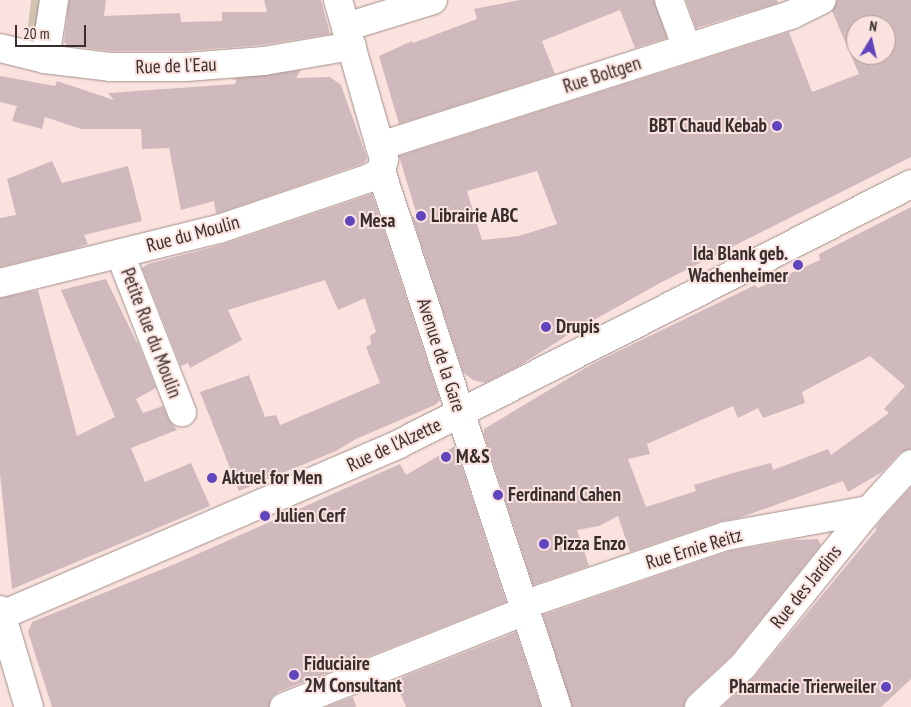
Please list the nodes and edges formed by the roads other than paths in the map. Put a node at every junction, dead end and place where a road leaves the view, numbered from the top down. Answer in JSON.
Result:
{"nodes":[{"id":1,"x":54,"y":0,"type":"edge"},
{"id":2,"x":338,"y":0,"type":"edge"},
{"id":3,"x":433,"y":0,"type":"edge"},
{"id":4,"x":669,"y":0,"type":"edge"},
{"id":5,"x":822,"y":0,"type":"edge"},
{"id":6,"x":349,"y":36,"type":"junction"},
{"id":7,"x":0,"y":48,"type":"edge"},
{"id":8,"x":687,"y":48,"type":"junction"},
{"id":9,"x":45,"y":59,"type":"junction"},
{"id":10,"x":381,"y":158,"type":"junction"},
{"id":11,"x":911,"y":184,"type":"edge"},
{"id":12,"x":120,"y":254,"type":"junction"},
{"id":13,"x":0,"y":283,"type":"edge"},
{"id":14,"x":182,"y":412,"type":"dead end"},
{"id":15,"x":460,"y":413,"type":"junction"},
{"id":16,"x":911,"y":464,"type":"edge"},
{"id":17,"x":869,"y":510,"type":"junction"},
{"id":18,"x":524,"y":608,"type":"junction"},
{"id":19,"x":0,"y":614,"type":"edge"},
{"id":20,"x":29,"y":707,"type":"edge"},
{"id":21,"x":284,"y":707,"type":"edge"},
{"id":22,"x":557,"y":707,"type":"edge"},
{"id":23,"x":699,"y":707,"type":"edge"}],
"edges":[{"from":1,"to":9,"type":"street"},
{"from":2,"to":6,"type":"street","name":"Avenue de la Gare"},
{"from":3,"to":6,"type":"street","name":"Rue de l'Eau"},
{"from":4,"to":8,"type":"street"},
{"from":5,"to":8,"type":"street","name":"Rue Boltgen"},
{"from":6,"to":9,"type":"street","name":"Rue de l'Eau"},
{"from":6,"to":10,"type":"street","name":"Avenue de la Gare"},
{"from":7,"to":9,"type":"street","name":"Rue de l'Eau"},
{"from":8,"to":10,"type":"street","name":"Rue Boltgen"},
{"from":10,"to":12,"type":"street","name":"Rue du Moulin"},
{"from":10,"to":15,"type":"street","name":"Avenue de la Gare"},
{"from":11,"to":15,"type":"street","name":"Rue de l'Alzette"},
{"from":12,"to":13,"type":"street","name":"Rue du Moulin"},
{"from":12,"to":14,"type":"street","name":"Petite Rue du Moulin"},
{"from":15,"to":18,"type":"street","name":"Avenue de la Gare"},
{"from":15,"to":19,"type":"street","name":"Rue de l'Alzette"},
{"from":16,"to":17,"type":"street","name":"Rue des Jardins"},
{"from":17,"to":18,"type":"street","name":"Rue Ernie Reitz"},
{"from":17,"to":23,"type":"street","name":"Rue des Jardins"},
{"from":18,"to":21,"type":"street","name":"Rue Ernie Reitz"},
{"from":18,"to":22,"type":"street","name":"Avenue de la Gare"},
{"from":19,"to":20,"type":"street"}]}
